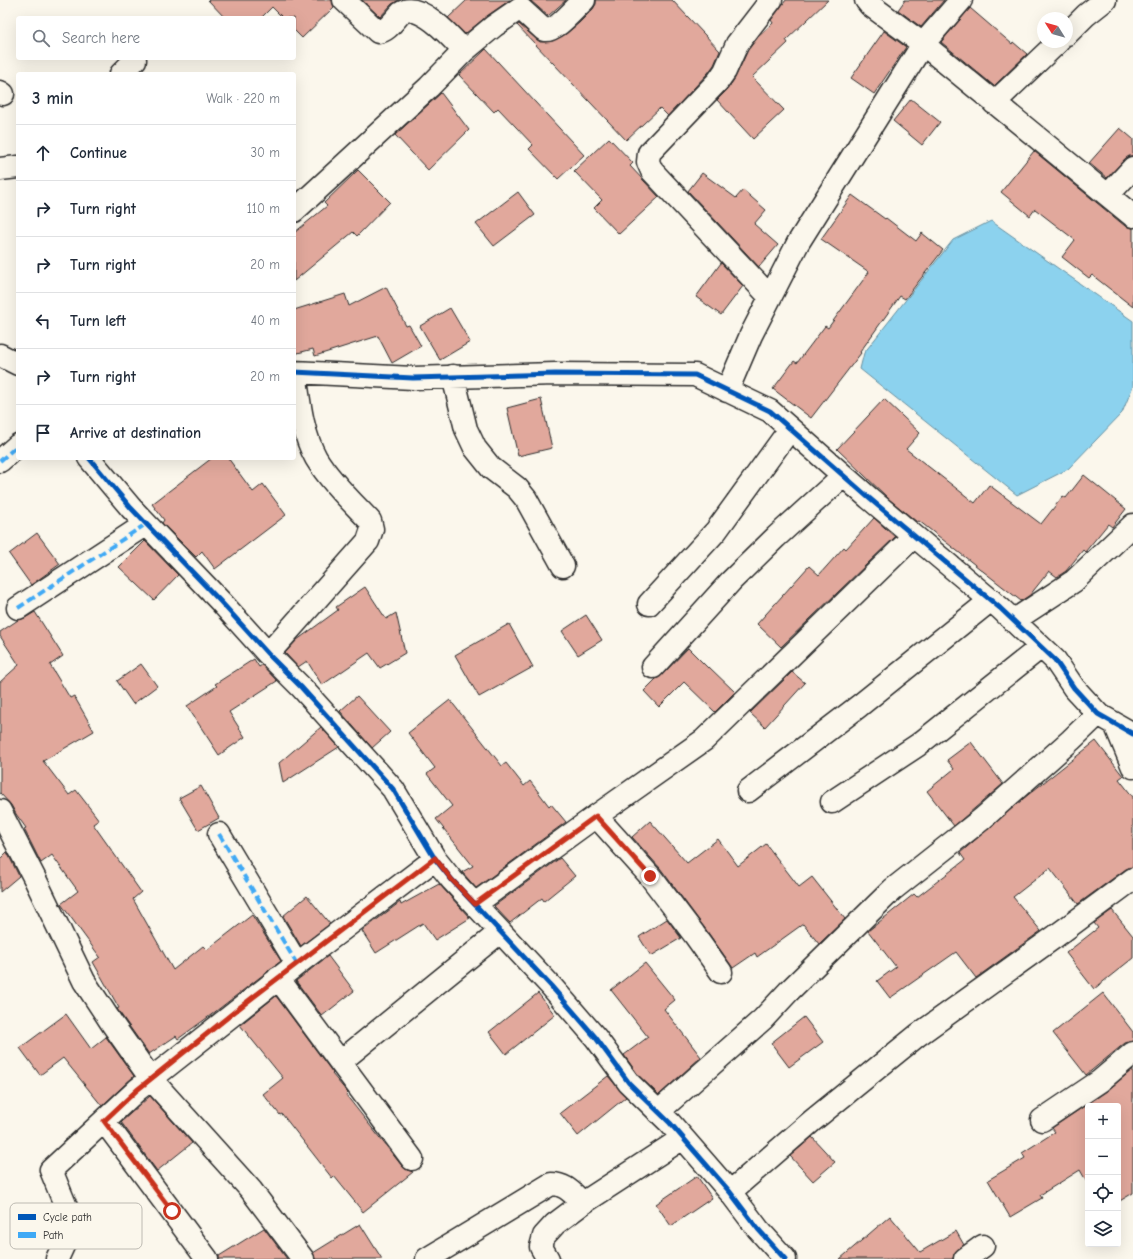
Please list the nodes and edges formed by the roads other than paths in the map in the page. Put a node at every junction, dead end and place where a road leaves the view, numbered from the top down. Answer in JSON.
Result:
{"nodes":[{"id":1,"x":344,"y":0,"type":"edge"},
{"id":2,"x":584,"y":0,"type":"edge"},
{"id":3,"x":771,"y":0,"type":"edge"},
{"id":4,"x":866,"y":0,"type":"edge"},
{"id":5,"x":961,"y":0,"type":"edge"},
{"id":6,"x":1105,"y":0,"type":"edge"},
{"id":7,"x":516,"y":4,"type":"edge"},
{"id":8,"x":1073,"y":28,"type":"edge"},
{"id":9,"x":923,"y":44,"type":"junction"},
{"id":10,"x":1052,"y":48,"type":"edge"},
{"id":11,"x":464,"y":51,"type":"junction"},
{"id":12,"x":994,"y":103,"type":"junction"},
{"id":13,"x":16,"y":167,"type":"edge"},
{"id":14,"x":1133,"y":168,"type":"edge"},
{"id":15,"x":0,"y":169,"type":"edge"},
{"id":16,"x":1108,"y":195,"type":"junction"},
{"id":17,"x":296,"y":209,"type":"edge"},
{"id":18,"x":1133,"y":216,"type":"edge"},
{"id":19,"x":770,"y":297,"type":"junction"},
{"id":20,"x":0,"y":355,"type":"edge"},
{"id":21,"x":16,"y":363,"type":"edge"},
{"id":22,"x":296,"y":372,"type":"edge"},
{"id":23,"x":453,"y":376,"type":"junction"},
{"id":24,"x":296,"y":384,"type":"edge"},
{"id":25,"x":727,"y":391,"type":"junction"},
{"id":26,"x":790,"y":429,"type":"junction"},
{"id":27,"x":16,"y":447,"type":"edge"},
{"id":28,"x":91,"y":460,"type":"edge"},
{"id":29,"x":0,"y":461,"type":"edge"},
{"id":30,"x":844,"y":476,"type":"junction"},
{"id":31,"x":146,"y":524,"type":"junction"},
{"id":32,"x":1133,"y":525,"type":"edge"},
{"id":33,"x":914,"y":536,"type":"junction"},
{"id":34,"x":563,"y":566,"type":"dead end"},
{"id":35,"x":991,"y":600,"type":"junction"},
{"id":36,"x":649,"y":604,"type":"dead end"},
{"id":37,"x":18,"y":608,"type":"dead end"},
{"id":38,"x":1013,"y":620,"type":"junction"},
{"id":39,"x":1041,"y":647,"type":"junction"},
{"id":40,"x":268,"y":654,"type":"junction"},
{"id":41,"x":653,"y":667,"type":"dead end"},
{"id":42,"x":1115,"y":724,"type":"edge"},
{"id":43,"x":1133,"y":767,"type":"edge"},
{"id":44,"x":748,"y":791,"type":"dead end"},
{"id":45,"x":832,"y":802,"type":"dead end"},
{"id":46,"x":0,"y":810,"type":"edge"},
{"id":47,"x":596,"y":816,"type":"junction"},
{"id":48,"x":219,"y":834,"type":"dead end"},
{"id":49,"x":435,"y":858,"type":"junction"},
{"id":50,"x":1133,"y":879,"type":"edge"},
{"id":51,"x":475,"y":904,"type":"junction"},
{"id":52,"x":500,"y":932,"type":"junction"},
{"id":53,"x":297,"y":964,"type":"junction"},
{"id":54,"x":721,"y":972,"type":"dead end"},
{"id":55,"x":278,"y":978,"type":"junction"},
{"id":56,"x":1133,"y":1053,"type":"edge"},
{"id":57,"x":340,"y":1062,"type":"junction"},
{"id":58,"x":151,"y":1079,"type":"junction"},
{"id":59,"x":658,"y":1112,"type":"junction"},
{"id":60,"x":1042,"y":1120,"type":"dead end"},
{"id":61,"x":104,"y":1121,"type":"junction"},
{"id":62,"x":683,"y":1138,"type":"junction"},
{"id":63,"x":412,"y":1159,"type":"dead end"},
{"id":64,"x":730,"y":1192,"type":"junction"},
{"id":65,"x":64,"y":1203,"type":"edge"},
{"id":66,"x":583,"y":1203,"type":"junction"},
{"id":67,"x":983,"y":1246,"type":"dead end"},
{"id":68,"x":62,"y":1249,"type":"edge"},
{"id":69,"x":539,"y":1255,"type":"edge"},
{"id":70,"x":57,"y":1259,"type":"edge"},
{"id":71,"x":207,"y":1259,"type":"edge"},
{"id":72,"x":303,"y":1259,"type":"edge"},
{"id":73,"x":427,"y":1259,"type":"edge"},
{"id":74,"x":785,"y":1259,"type":"edge"},
{"id":75,"x":965,"y":1259,"type":"edge"}],
"edges":[{"from":1,"to":11,"type":"street"},
{"from":2,"to":7,"type":"street"},
{"from":3,"to":19,"type":"street"},
{"from":4,"to":9,"type":"street"},
{"from":5,"to":9,"type":"street"},
{"from":6,"to":8,"type":"street"},
{"from":7,"to":11,"type":"street"},
{"from":9,"to":12,"type":"street"},
{"from":9,"to":19,"type":"street"},
{"from":10,"to":12,"type":"street"},
{"from":11,"to":17,"type":"street"},
{"from":12,"to":16,"type":"street"},
{"from":13,"to":15,"type":"street"},
{"from":14,"to":16,"type":"street"},
{"from":16,"to":18,"type":"street"},
{"from":19,"to":25,"type":"street"},
{"from":20,"to":21,"type":"street"},
{"from":22,"to":23,"type":"street"},
{"from":23,"to":25,"type":"street"},
{"from":23,"to":34,"type":"street"},
{"from":24,"to":40,"type":"street"},
{"from":25,"to":26,"type":"street"},
{"from":26,"to":30,"type":"street"},
{"from":26,"to":36,"type":"street"},
{"from":27,"to":29,"type":"street"},
{"from":28,"to":31,"type":"street"},
{"from":30,"to":33,"type":"street"},
{"from":30,"to":41,"type":"street"},
{"from":31,"to":37,"type":"street"},
{"from":31,"to":40,"type":"street"},
{"from":32,"to":38,"type":"street"},
{"from":33,"to":35,"type":"street"},
{"from":33,"to":47,"type":"street"},
{"from":35,"to":38,"type":"street"},
{"from":35,"to":44,"type":"street"},
{"from":38,"to":39,"type":"street"},
{"from":39,"to":42,"type":"street"},
{"from":39,"to":45,"type":"street"},
{"from":40,"to":49,"type":"street"},
{"from":42,"to":43,"type":"street"},
{"from":42,"to":59,"type":"street"},
{"from":46,"to":58,"type":"street"},
{"from":47,"to":51,"type":"street"},
{"from":47,"to":54,"type":"street"},
{"from":48,"to":53,"type":"street"},
{"from":49,"to":51,"type":"street"},
{"from":49,"to":53,"type":"street"},
{"from":50,"to":64,"type":"street"},
{"from":51,"to":52,"type":"street"},
{"from":52,"to":57,"type":"street"},
{"from":52,"to":59,"type":"street"},
{"from":53,"to":55,"type":"street"},
{"from":55,"to":57,"type":"street"},
{"from":55,"to":58,"type":"street"},
{"from":56,"to":60,"type":"street"},
{"from":57,"to":63,"type":"street"},
{"from":58,"to":61,"type":"street"},
{"from":58,"to":72,"type":"street"},
{"from":59,"to":62,"type":"street"},
{"from":61,"to":65,"type":"street"},
{"from":61,"to":71,"type":"street"},
{"from":62,"to":64,"type":"street"},
{"from":62,"to":66,"type":"street"},
{"from":64,"to":74,"type":"street"},
{"from":66,"to":69,"type":"street"},
{"from":66,"to":73,"type":"street"},
{"from":67,"to":75,"type":"street"},
{"from":68,"to":70,"type":"street"}]}
